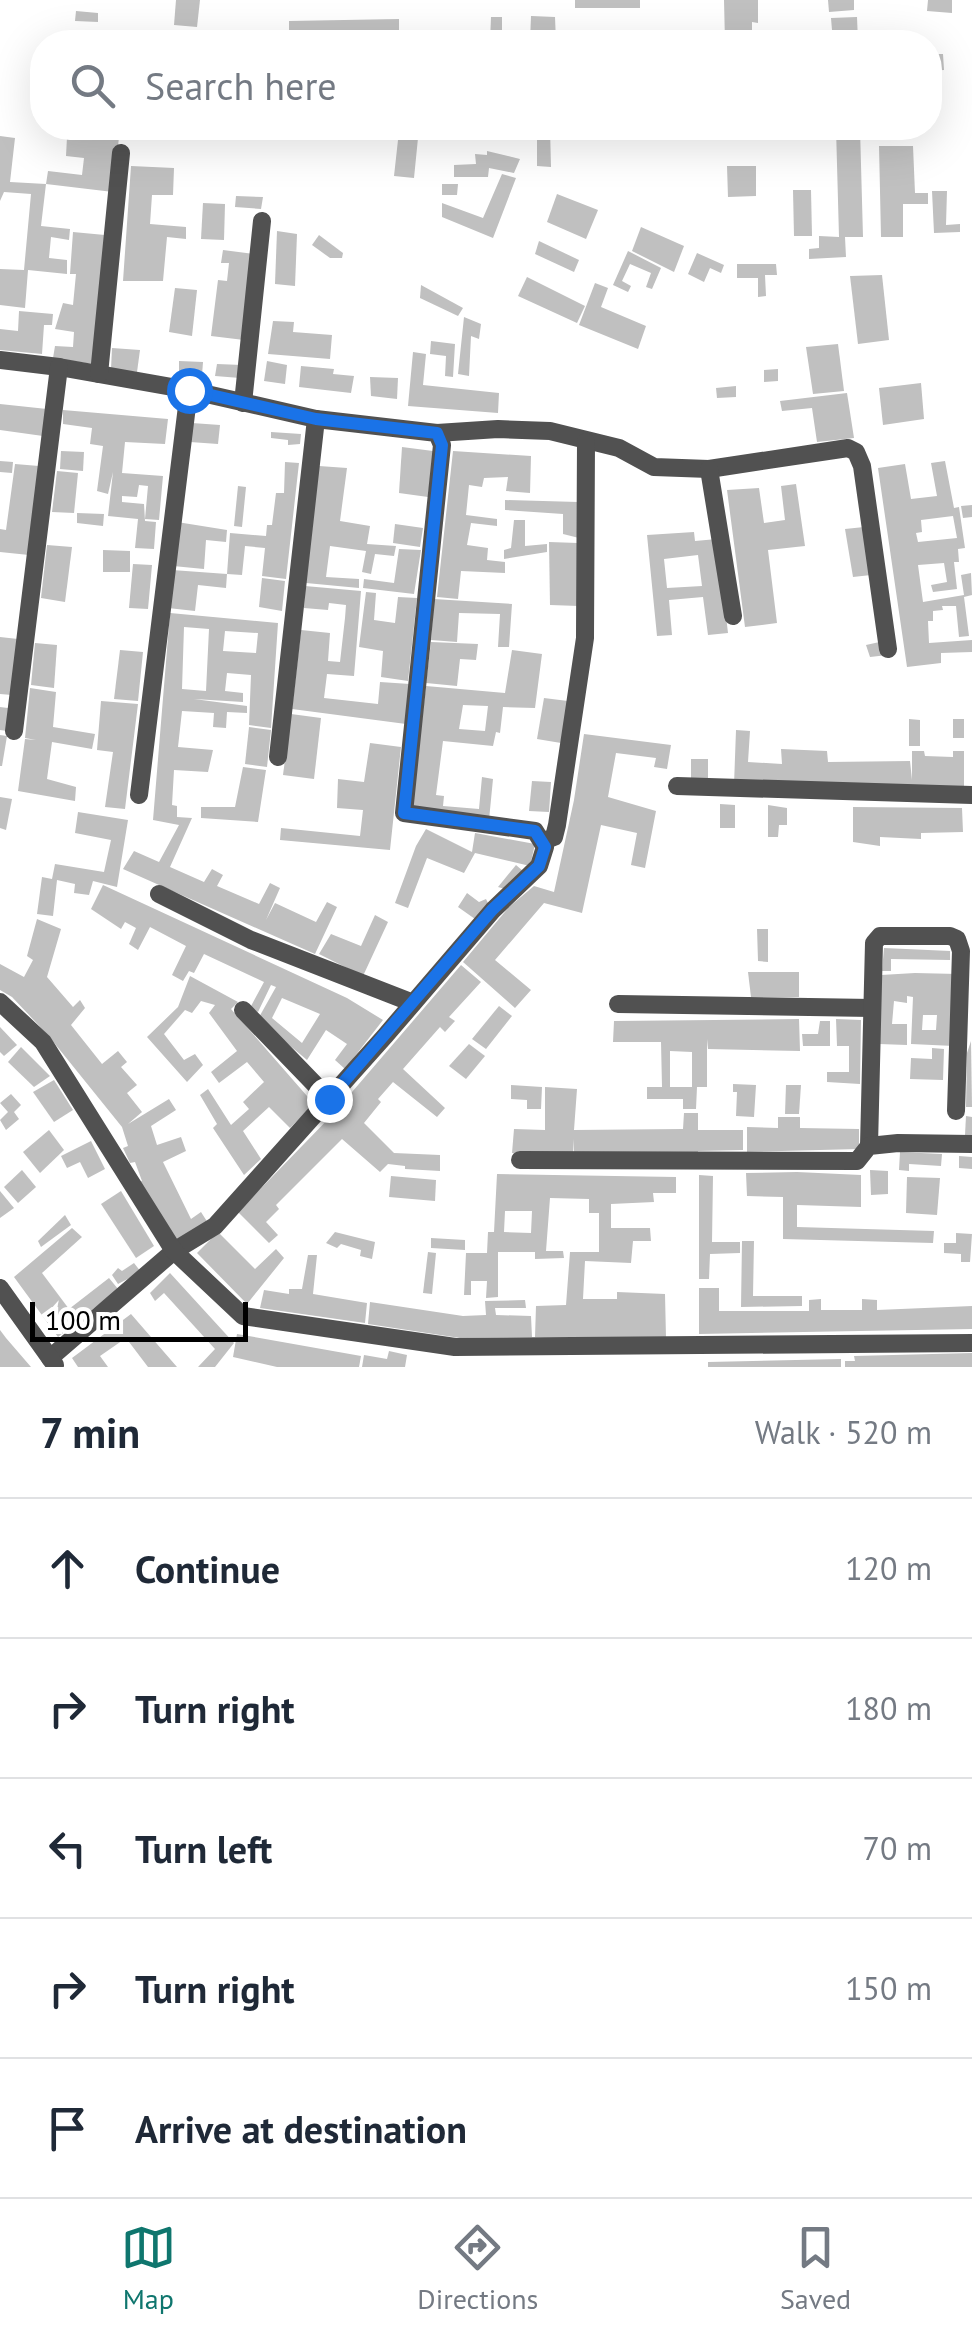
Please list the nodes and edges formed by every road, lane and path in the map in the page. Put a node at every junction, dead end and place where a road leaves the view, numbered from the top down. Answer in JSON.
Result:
{"nodes":[{"id":1,"x":121,"y":154,"type":"dead end"},
{"id":2,"x":262,"y":220,"type":"dead end"},
{"id":3,"x":0,"y":360,"type":"edge"},
{"id":4,"x":59,"y":367,"type":"junction"},
{"id":5,"x":99,"y":374,"type":"junction"},
{"id":6,"x":189,"y":390,"type":"junction"},
{"id":7,"x":243,"y":402,"type":"junction"},
{"id":8,"x":316,"y":419,"type":"junction"},
{"id":9,"x":437,"y":433,"type":"junction"},
{"id":10,"x":586,"y":442,"type":"junction"},
{"id":11,"x":709,"y":470,"type":"junction"},
{"id":12,"x":733,"y":616,"type":"dead end"},
{"id":13,"x":888,"y":649,"type":"dead end"},
{"id":14,"x":14,"y":731,"type":"dead end"},
{"id":15,"x":278,"y":757,"type":"dead end"},
{"id":16,"x":677,"y":786,"type":"dead end"},
{"id":17,"x":139,"y":795,"type":"dead end"},
{"id":18,"x":972,"y":795,"type":"edge"},
{"id":19,"x":544,"y":841,"type":"junction"},
{"id":20,"x":160,"y":894,"type":"dead end"},
{"id":21,"x":0,"y":1002,"type":"edge"},
{"id":22,"x":413,"y":1003,"type":"junction"},
{"id":23,"x":618,"y":1004,"type":"dead end"},
{"id":24,"x":872,"y":1008,"type":"junction"},
{"id":25,"x":243,"y":1010,"type":"dead end"},
{"id":26,"x":329,"y":1099,"type":"junction"},
{"id":27,"x":956,"y":1111,"type":"dead end"},
{"id":28,"x":972,"y":1144,"type":"edge"},
{"id":29,"x":869,"y":1146,"type":"junction"},
{"id":30,"x":520,"y":1160,"type":"dead end"},
{"id":31,"x":174,"y":1251,"type":"junction"},
{"id":32,"x":0,"y":1288,"type":"edge"},
{"id":33,"x":972,"y":1343,"type":"edge"},
{"id":34,"x":53,"y":1362,"type":"edge"}],
"edges":[{"from":1,"to":5,"type":"street"},
{"from":2,"to":7,"type":"street"},
{"from":3,"to":4,"type":"street"},
{"from":4,"to":5,"type":"street"},
{"from":4,"to":14,"type":"street"},
{"from":5,"to":6,"type":"street"},
{"from":6,"to":7,"type":"street"},
{"from":6,"to":17,"type":"street"},
{"from":7,"to":8,"type":"street"},
{"from":8,"to":9,"type":"street"},
{"from":8,"to":15,"type":"street"},
{"from":9,"to":10,"type":"street"},
{"from":9,"to":19,"type":"street"},
{"from":10,"to":11,"type":"street"},
{"from":10,"to":19,"type":"street"},
{"from":11,"to":12,"type":"street"},
{"from":11,"to":13,"type":"street"},
{"from":16,"to":18,"type":"street"},
{"from":19,"to":22,"type":"street"},
{"from":20,"to":22,"type":"street"},
{"from":21,"to":31,"type":"street"},
{"from":22,"to":26,"type":"street"},
{"from":23,"to":24,"type":"street"},
{"from":24,"to":27,"type":"street"},
{"from":24,"to":29,"type":"street"},
{"from":25,"to":26,"type":"street"},
{"from":26,"to":31,"type":"street"},
{"from":28,"to":29,"type":"street"},
{"from":29,"to":30,"type":"street"},
{"from":31,"to":33,"type":"street"},
{"from":31,"to":34,"type":"street"},
{"from":32,"to":34,"type":"street"}]}
